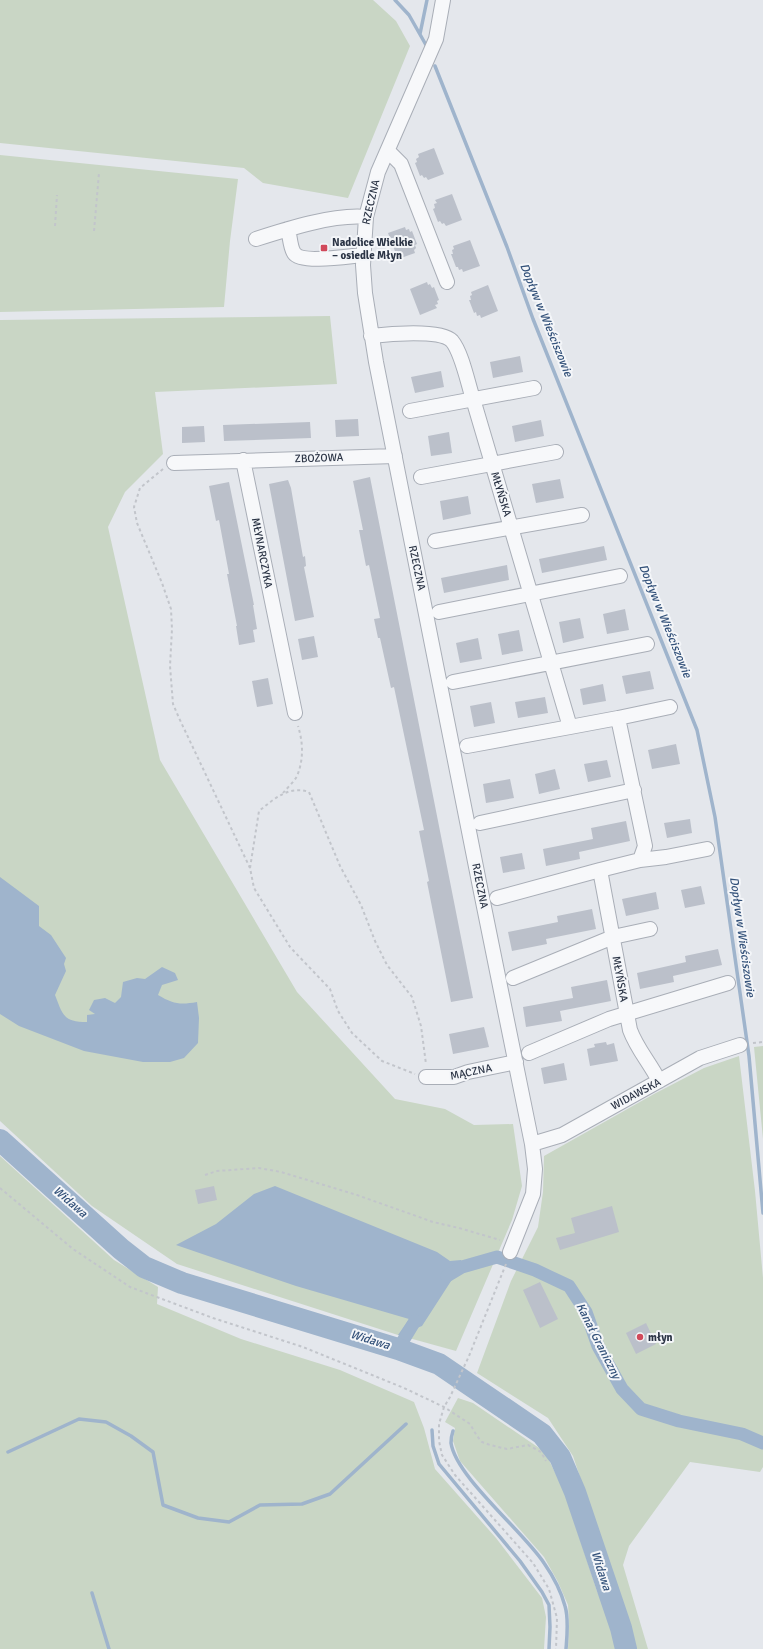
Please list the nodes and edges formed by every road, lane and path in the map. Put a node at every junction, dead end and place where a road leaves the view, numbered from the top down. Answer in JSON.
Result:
{"nodes":[{"id":1,"x":443,"y":0,"type":"edge"},
{"id":2,"x":388,"y":151,"type":"junction"},
{"id":3,"x":100,"y":173,"type":"dead end"},
{"id":4,"x":57,"y":195,"type":"dead end"},
{"id":5,"x":366,"y":217,"type":"junction"},
{"id":6,"x":55,"y":226,"type":"dead end"},
{"id":7,"x":288,"y":229,"type":"junction"},
{"id":8,"x":94,"y":231,"type":"dead end"},
{"id":9,"x":256,"y":238,"type":"dead end"},
{"id":10,"x":363,"y":255,"type":"junction"},
{"id":11,"x":447,"y":282,"type":"dead end"},
{"id":12,"x":371,"y":336,"type":"junction"},
{"id":13,"x":534,"y":388,"type":"dead end"},
{"id":14,"x":473,"y":399,"type":"junction"},
{"id":15,"x":410,"y":411,"type":"dead end"},
{"id":16,"x":556,"y":452,"type":"dead end"},
{"id":17,"x":395,"y":456,"type":"junction"},
{"id":18,"x":244,"y":460,"type":"junction"},
{"id":19,"x":174,"y":462,"type":"joint"},
{"id":20,"x":492,"y":463,"type":"junction"},
{"id":21,"x":421,"y":477,"type":"dead end"},
{"id":22,"x":582,"y":515,"type":"dead end"},
{"id":23,"x":511,"y":527,"type":"junction"},
{"id":24,"x":434,"y":541,"type":"dead end"},
{"id":25,"x":620,"y":576,"type":"dead end"},
{"id":26,"x":531,"y":593,"type":"junction"},
{"id":27,"x":439,"y":612,"type":"dead end"},
{"id":28,"x":647,"y":644,"type":"dead end"},
{"id":29,"x":551,"y":663,"type":"junction"},
{"id":30,"x":453,"y":682,"type":"dead end"},
{"id":31,"x":670,"y":707,"type":"dead end"},
{"id":32,"x":294,"y":713,"type":"joint"},
{"id":33,"x":618,"y":718,"type":"junction"},
{"id":34,"x":570,"y":727,"type":"junction"},
{"id":35,"x":467,"y":746,"type":"dead end"},
{"id":36,"x":634,"y":790,"type":"junction"},
{"id":37,"x":282,"y":793,"type":"junction"},
{"id":38,"x":480,"y":823,"type":"dead end"},
{"id":39,"x":707,"y":849,"type":"dead end"},
{"id":40,"x":640,"y":860,"type":"junction"},
{"id":41,"x":250,"y":868,"type":"junction"},
{"id":42,"x":600,"y":870,"type":"junction"},
{"id":43,"x":497,"y":898,"type":"dead end"},
{"id":44,"x":650,"y":929,"type":"dead end"},
{"id":45,"x":613,"y":937,"type":"junction"},
{"id":46,"x":513,"y":978,"type":"dead end"},
{"id":47,"x":728,"y":983,"type":"dead end"},
{"id":48,"x":627,"y":1014,"type":"junction"},
{"id":49,"x":763,"y":1042,"type":"edge"},
{"id":50,"x":754,"y":1043,"type":"dead end"},
{"id":51,"x":740,"y":1045,"type":"dead end"},
{"id":52,"x":529,"y":1053,"type":"dead end"},
{"id":53,"x":516,"y":1062,"type":"junction"},
{"id":54,"x":426,"y":1077,"type":"junction"},
{"id":55,"x":659,"y":1081,"type":"junction"},
{"id":56,"x":532,"y":1144,"type":"junction"},
{"id":57,"x":205,"y":1174,"type":"dead end"},
{"id":58,"x":0,"y":1188,"type":"edge"},
{"id":59,"x":512,"y":1248,"type":"joint"},
{"id":60,"x":504,"y":1268,"type":"dead end"},
{"id":61,"x":444,"y":1407,"type":"junction"},
{"id":62,"x":546,"y":1461,"type":"dead end"},
{"id":63,"x":556,"y":1649,"type":"edge"}],
"edges":[{"from":1,"to":2,"type":"street","name":"RZECZNA"},
{"from":2,"to":5,"type":"street","name":"RZECZNA"},
{"from":2,"to":11,"type":"street"},
{"from":3,"to":8,"type":"path"},
{"from":4,"to":6,"type":"path"},
{"from":5,"to":7,"type":"street"},
{"from":5,"to":10,"type":"street","name":"RZECZNA"},
{"from":7,"to":9,"type":"street"},
{"from":7,"to":10,"type":"street"},
{"from":10,"to":12,"type":"street","name":"RZECZNA"},
{"from":12,"to":14,"type":"street","name":"MŁYŃSKA"},
{"from":12,"to":17,"type":"street","name":"RZECZNA"},
{"from":13,"to":14,"type":"street"},
{"from":14,"to":15,"type":"street"},
{"from":14,"to":20,"type":"street","name":"MŁYŃSKA"},
{"from":16,"to":20,"type":"street"},
{"from":17,"to":18,"type":"street","name":"ZBOŻOWA"},
{"from":17,"to":53,"type":"street","name":"RZECZNA"},
{"from":18,"to":19,"type":"street"},
{"from":18,"to":32,"type":"street","name":"MŁYNARCZYKA"},
{"from":19,"to":41,"type":"path"},
{"from":20,"to":21,"type":"street"},
{"from":20,"to":23,"type":"street","name":"MŁYŃSKA"},
{"from":22,"to":23,"type":"street"},
{"from":23,"to":24,"type":"street"},
{"from":23,"to":26,"type":"street","name":"MŁYŃSKA"},
{"from":25,"to":26,"type":"street"},
{"from":26,"to":27,"type":"street"},
{"from":26,"to":29,"type":"street","name":"MŁYŃSKA"},
{"from":28,"to":29,"type":"street"},
{"from":29,"to":30,"type":"street"},
{"from":29,"to":34,"type":"street","name":"MŁYŃSKA"},
{"from":31,"to":33,"type":"street"},
{"from":32,"to":37,"type":"path"},
{"from":33,"to":34,"type":"street"},
{"from":33,"to":36,"type":"street"},
{"from":34,"to":35,"type":"street"},
{"from":36,"to":38,"type":"street"},
{"from":36,"to":40,"type":"street"},
{"from":37,"to":41,"type":"path"},
{"from":37,"to":54,"type":"path"},
{"from":39,"to":40,"type":"street"},
{"from":40,"to":42,"type":"street"},
{"from":41,"to":54,"type":"path"},
{"from":42,"to":43,"type":"street"},
{"from":42,"to":45,"type":"street","name":"MŁYŃSKA"},
{"from":44,"to":45,"type":"street"},
{"from":45,"to":46,"type":"street"},
{"from":45,"to":48,"type":"street","name":"MŁYŃSKA"},
{"from":47,"to":48,"type":"street"},
{"from":48,"to":52,"type":"street"},
{"from":48,"to":55,"type":"street","name":"MŁYŃSKA"},
{"from":49,"to":50,"type":"path"},
{"from":51,"to":55,"type":"street","name":"WIDAWSKA"},
{"from":53,"to":54,"type":"street","name":"MĄCZNA"},
{"from":53,"to":56,"type":"street","name":"RZECZNA"},
{"from":55,"to":56,"type":"street","name":"WIDAWSKA"},
{"from":56,"to":59,"type":"street","name":"RZECZNA"},
{"from":57,"to":59,"type":"path"},
{"from":58,"to":61,"type":"path"},
{"from":60,"to":61,"type":"path"},
{"from":61,"to":62,"type":"path"},
{"from":61,"to":63,"type":"path"}]}
